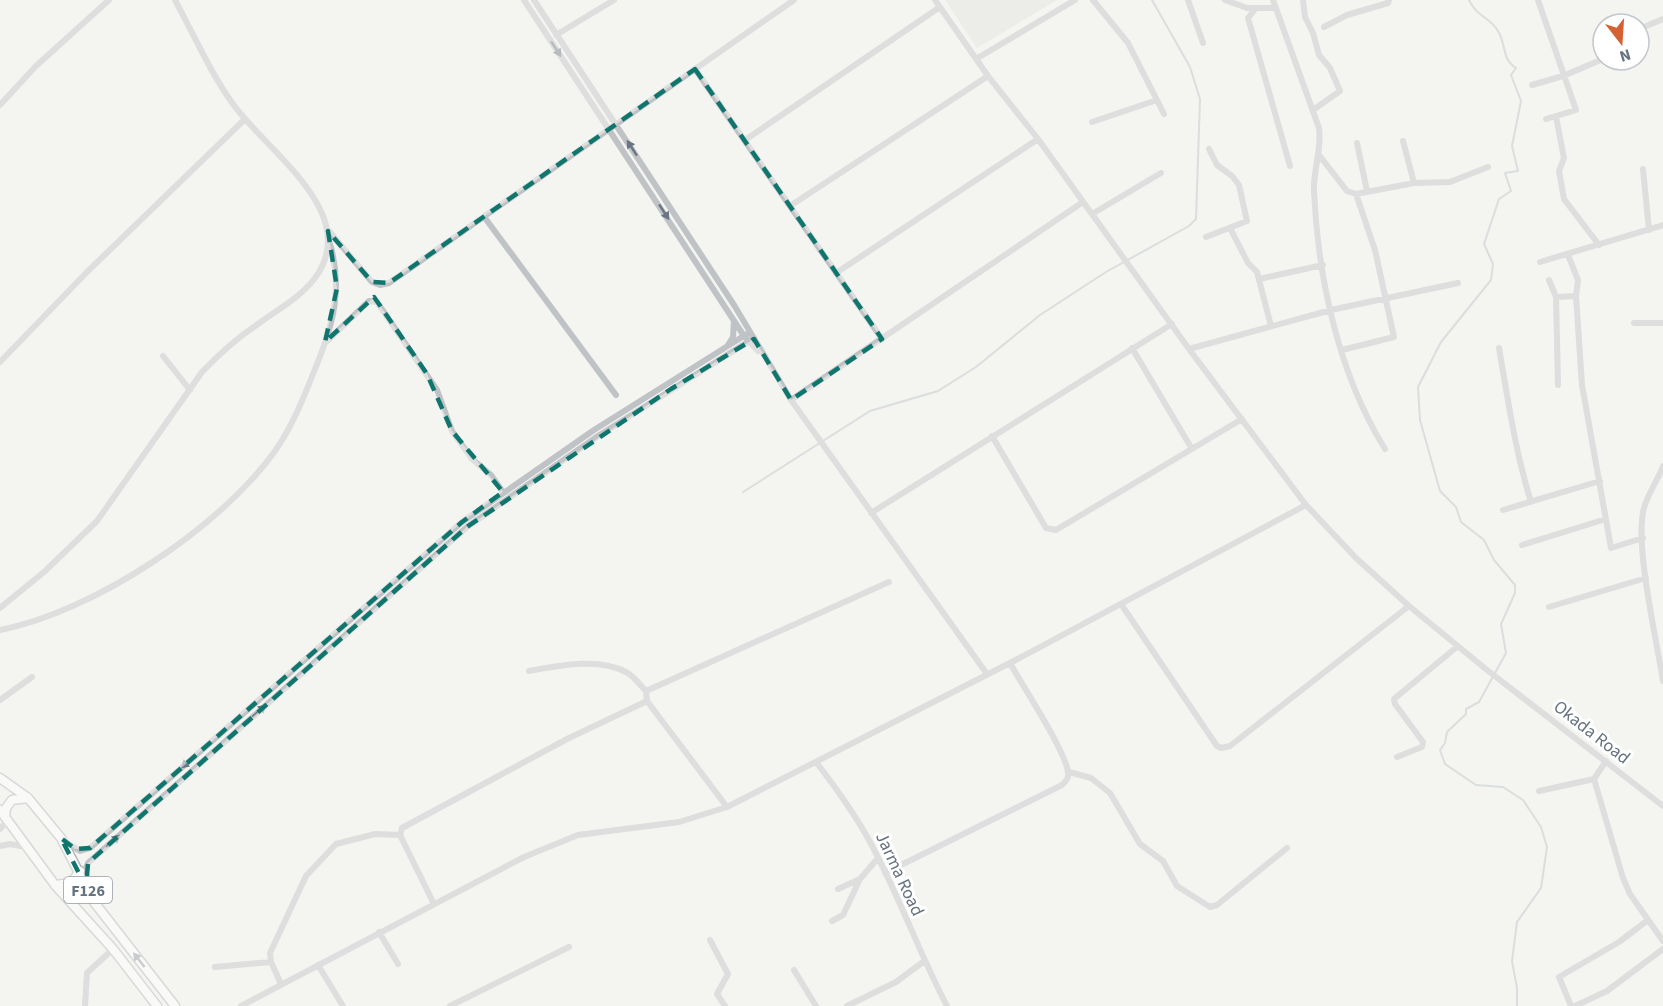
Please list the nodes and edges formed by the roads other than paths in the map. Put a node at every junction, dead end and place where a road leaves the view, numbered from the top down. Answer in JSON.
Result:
{"nodes":[{"id":1,"x":109,"y":0,"type":"edge"},
{"id":2,"x":175,"y":0,"type":"edge"},
{"id":3,"x":524,"y":0,"type":"edge"},
{"id":4,"x":534,"y":0,"type":"edge"},
{"id":5,"x":614,"y":0,"type":"edge"},
{"id":6,"x":794,"y":0,"type":"edge"},
{"id":7,"x":935,"y":0,"type":"edge"},
{"id":8,"x":1075,"y":0,"type":"edge"},
{"id":9,"x":1093,"y":0,"type":"edge"},
{"id":10,"x":1188,"y":0,"type":"edge"},
{"id":11,"x":1225,"y":0,"type":"edge"},
{"id":12,"x":1273,"y":0,"type":"edge"},
{"id":13,"x":1302,"y":0,"type":"edge"},
{"id":14,"x":1389,"y":0,"type":"edge"},
{"id":15,"x":1538,"y":0,"type":"edge"},
{"id":16,"x":940,"y":8,"type":"junction"},
{"id":17,"x":1256,"y":8,"type":"junction"},
{"id":18,"x":1274,"y":8,"type":"junction"},
{"id":19,"x":1324,"y":27,"type":"dead end"},
{"id":20,"x":556,"y":35,"type":"junction"},
{"id":21,"x":1203,"y":43,"type":"dead end"},
{"id":22,"x":976,"y":59,"type":"junction"},
{"id":23,"x":1591,"y":64,"type":"edge"},
{"id":24,"x":695,"y":69,"type":"junction"},
{"id":25,"x":988,"y":76,"type":"junction"},
{"id":26,"x":1563,"y":76,"type":"junction"},
{"id":27,"x":1532,"y":85,"type":"dead end"},
{"id":28,"x":1157,"y":100,"type":"junction"},
{"id":29,"x":0,"y":105,"type":"edge"},
{"id":30,"x":1313,"y":110,"type":"junction"},
{"id":31,"x":1164,"y":114,"type":"dead end"},
{"id":32,"x":1556,"y":117,"type":"junction"},
{"id":33,"x":1546,"y":119,"type":"dead end"},
{"id":34,"x":244,"y":120,"type":"junction"},
{"id":35,"x":1092,"y":122,"type":"dead end"},
{"id":36,"x":616,"y":124,"type":"junction"},
{"id":37,"x":609,"y":129,"type":"junction"},
{"id":38,"x":1038,"y":139,"type":"junction"},
{"id":39,"x":745,"y":140,"type":"junction"},
{"id":40,"x":1403,"y":141,"type":"dead end"},
{"id":41,"x":1357,"y":143,"type":"dead end"},
{"id":42,"x":1209,"y":150,"type":"dead end"},
{"id":43,"x":1319,"y":155,"type":"junction"},
{"id":44,"x":1290,"y":166,"type":"dead end"},
{"id":45,"x":1488,"y":167,"type":"dead end"},
{"id":46,"x":1642,"y":169,"type":"dead end"},
{"id":47,"x":1161,"y":173,"type":"dead end"},
{"id":48,"x":1414,"y":183,"type":"junction"},
{"id":49,"x":1367,"y":191,"type":"junction"},
{"id":50,"x":1356,"y":195,"type":"junction"},
{"id":51,"x":1083,"y":202,"type":"junction"},
{"id":52,"x":790,"y":206,"type":"junction"},
{"id":53,"x":1092,"y":214,"type":"junction"},
{"id":54,"x":485,"y":218,"type":"junction"},
{"id":55,"x":1663,"y":225,"type":"edge"},
{"id":56,"x":1230,"y":228,"type":"junction"},
{"id":57,"x":1649,"y":230,"type":"junction"},
{"id":58,"x":328,"y":231,"type":"junction"},
{"id":59,"x":1206,"y":237,"type":"dead end"},
{"id":60,"x":328,"y":240,"type":"junction"},
{"id":61,"x":1599,"y":245,"type":"junction"},
{"id":62,"x":1568,"y":255,"type":"junction"},
{"id":63,"x":1540,"y":262,"type":"dead end"},
{"id":64,"x":1323,"y":265,"type":"junction"},
{"id":65,"x":836,"y":273,"type":"junction"},
{"id":66,"x":1259,"y":279,"type":"junction"},
{"id":67,"x":1549,"y":280,"type":"dead end"},
{"id":68,"x":1458,"y":283,"type":"dead end"},
{"id":69,"x":1576,"y":296,"type":"junction"},
{"id":70,"x":1556,"y":297,"type":"junction"},
{"id":71,"x":1386,"y":298,"type":"junction"},
{"id":72,"x":1331,"y":310,"type":"junction"},
{"id":73,"x":734,"y":320,"type":"junction"},
{"id":74,"x":1634,"y":323,"type":"dead end"},
{"id":75,"x":1663,"y":323,"type":"edge"},
{"id":76,"x":1172,"y":324,"type":"junction"},
{"id":77,"x":1271,"y":326,"type":"junction"},
{"id":78,"x":747,"y":334,"type":"junction"},
{"id":79,"x":882,"y":339,"type":"junction"},
{"id":80,"x":752,"y":340,"type":"junction"},
{"id":81,"x":325,"y":342,"type":"junction"},
{"id":82,"x":1132,"y":348,"type":"junction"},
{"id":83,"x":1499,"y":348,"type":"dead end"},
{"id":84,"x":1189,"y":349,"type":"junction"},
{"id":85,"x":1342,"y":350,"type":"junction"},
{"id":86,"x":728,"y":351,"type":"junction"},
{"id":87,"x":760,"y":354,"type":"junction"},
{"id":88,"x":163,"y":356,"type":"dead end"},
{"id":89,"x":0,"y":362,"type":"edge"},
{"id":90,"x":1558,"y":385,"type":"dead end"},
{"id":91,"x":190,"y":390,"type":"junction"},
{"id":92,"x":616,"y":395,"type":"dead end"},
{"id":93,"x":791,"y":399,"type":"junction"},
{"id":94,"x":1242,"y":419,"type":"junction"},
{"id":95,"x":992,"y":436,"type":"junction"},
{"id":96,"x":1192,"y":449,"type":"junction"},
{"id":97,"x":1385,"y":449,"type":"dead end"},
{"id":98,"x":1663,"y":466,"type":"edge"},
{"id":99,"x":1661,"y":479,"type":"edge"},
{"id":100,"x":1599,"y":481,"type":"junction"},
{"id":101,"x":503,"y":492,"type":"junction"},
{"id":102,"x":1531,"y":502,"type":"junction"},
{"id":103,"x":1306,"y":505,"type":"junction"},
{"id":104,"x":1503,"y":510,"type":"dead end"},
{"id":105,"x":871,"y":513,"type":"junction"},
{"id":106,"x":1606,"y":519,"type":"junction"},
{"id":107,"x":1643,"y":538,"type":"junction"},
{"id":108,"x":1522,"y":545,"type":"dead end"},
{"id":109,"x":1647,"y":578,"type":"junction"},
{"id":110,"x":889,"y":582,"type":"dead end"},
{"id":111,"x":1121,"y":604,"type":"junction"},
{"id":112,"x":1409,"y":606,"type":"junction"},
{"id":113,"x":1550,"y":607,"type":"dead end"},
{"id":114,"x":0,"y":608,"type":"edge"},
{"id":115,"x":0,"y":630,"type":"edge"},
{"id":116,"x":1458,"y":646,"type":"junction"},
{"id":117,"x":1010,"y":663,"type":"junction"},
{"id":118,"x":529,"y":671,"type":"dead end"},
{"id":119,"x":987,"y":674,"type":"junction"},
{"id":120,"x":32,"y":677,"type":"dead end"},
{"id":121,"x":1663,"y":681,"type":"edge"},
{"id":122,"x":646,"y":691,"type":"junction"},
{"id":123,"x":0,"y":700,"type":"edge"},
{"id":124,"x":648,"y":701,"type":"junction"},
{"id":125,"x":1396,"y":757,"type":"dead end"},
{"id":126,"x":816,"y":762,"type":"junction"},
{"id":127,"x":1606,"y":762,"type":"junction"},
{"id":128,"x":1068,"y":772,"type":"junction"},
{"id":129,"x":0,"y":778,"type":"edge"},
{"id":130,"x":1594,"y":779,"type":"junction"},
{"id":131,"x":1539,"y":791,"type":"dead end"},
{"id":132,"x":28,"y":798,"type":"junction"},
{"id":133,"x":1663,"y":806,"type":"edge"},
{"id":134,"x":727,"y":807,"type":"junction"},
{"id":135,"x":0,"y":810,"type":"edge"},
{"id":136,"x":6,"y":820,"type":"junction"},
{"id":137,"x":0,"y":829,"type":"edge"},
{"id":138,"x":400,"y":835,"type":"junction"},
{"id":139,"x":61,"y":838,"type":"junction"},
{"id":140,"x":0,"y":846,"type":"edge"},
{"id":141,"x":26,"y":847,"type":"junction"},
{"id":142,"x":1287,"y":848,"type":"dead end"},
{"id":143,"x":878,"y":858,"type":"junction"},
{"id":144,"x":80,"y":871,"type":"junction"},
{"id":145,"x":885,"y":873,"type":"junction"},
{"id":146,"x":861,"y":879,"type":"junction"},
{"id":147,"x":55,"y":885,"type":"junction"},
{"id":148,"x":86,"y":887,"type":"junction"},
{"id":149,"x":838,"y":889,"type":"dead end"},
{"id":150,"x":434,"y":904,"type":"junction"},
{"id":151,"x":1648,"y":920,"type":"junction"},
{"id":152,"x":832,"y":921,"type":"dead end"},
{"id":153,"x":379,"y":932,"type":"junction"},
{"id":154,"x":710,"y":940,"type":"dead end"},
{"id":155,"x":1663,"y":941,"type":"edge"},
{"id":156,"x":569,"y":947,"type":"dead end"},
{"id":157,"x":112,"y":949,"type":"junction"},
{"id":158,"x":1663,"y":949,"type":"edge"},
{"id":159,"x":271,"y":962,"type":"junction"},
{"id":160,"x":923,"y":962,"type":"junction"},
{"id":161,"x":398,"y":964,"type":"dead end"},
{"id":162,"x":318,"y":965,"type":"junction"},
{"id":163,"x":215,"y":967,"type":"dead end"},
{"id":164,"x":794,"y":970,"type":"dead end"},
{"id":165,"x":281,"y":984,"type":"junction"},
{"id":166,"x":85,"y":1006,"type":"edge"},
{"id":167,"x":157,"y":1006,"type":"edge"},
{"id":168,"x":175,"y":1006,"type":"edge"},
{"id":169,"x":241,"y":1006,"type":"edge"},
{"id":170,"x":343,"y":1006,"type":"edge"},
{"id":171,"x":450,"y":1006,"type":"edge"},
{"id":172,"x":725,"y":1006,"type":"edge"},
{"id":173,"x":816,"y":1006,"type":"edge"},
{"id":174,"x":847,"y":1006,"type":"edge"},
{"id":175,"x":946,"y":1006,"type":"edge"},
{"id":176,"x":1573,"y":1006,"type":"edge"}],
"edges":[{"from":1,"to":29,"type":"street"},
{"from":2,"to":34,"type":"street"},
{"from":3,"to":37,"type":"street","one_way":true},
{"from":4,"to":20,"type":"street"},
{"from":5,"to":20,"type":"street"},
{"from":6,"to":24,"type":"street"},
{"from":7,"to":16,"type":"street","name":"Okada Road"},
{"from":8,"to":22,"type":"street"},
{"from":9,"to":28,"type":"street"},
{"from":10,"to":21,"type":"street"},
{"from":11,"to":17,"type":"street"},
{"from":12,"to":18,"type":"street"},
{"from":13,"to":30,"type":"street"},
{"from":14,"to":19,"type":"street"},
{"from":15,"to":26,"type":"street"},
{"from":16,"to":22,"type":"street","name":"Okada Road"},
{"from":16,"to":39,"type":"street"},
{"from":17,"to":18,"type":"street"},
{"from":17,"to":44,"type":"street"},
{"from":18,"to":30,"type":"street"},
{"from":20,"to":36,"type":"street"},
{"from":22,"to":25,"type":"street","name":"Okada Road"},
{"from":23,"to":26,"type":"street"},
{"from":24,"to":36,"type":"street"},
{"from":24,"to":39,"type":"street"},
{"from":25,"to":38,"type":"street","name":"Okada Road"},
{"from":25,"to":52,"type":"street"},
{"from":26,"to":27,"type":"street"},
{"from":26,"to":32,"type":"street"},
{"from":28,"to":31,"type":"street"},
{"from":28,"to":35,"type":"street"},
{"from":30,"to":43,"type":"street"},
{"from":32,"to":33,"type":"street"},
{"from":32,"to":61,"type":"street"},
{"from":34,"to":58,"type":"street"},
{"from":34,"to":89,"type":"street"},
{"from":36,"to":37,"type":"street"},
{"from":78,"to":36,"type":"street","one_way":true},
{"from":37,"to":54,"type":"street"},
{"from":37,"to":73,"type":"street","one_way":true},
{"from":38,"to":51,"type":"street","name":"Okada Road"},
{"from":38,"to":65,"type":"street"},
{"from":39,"to":52,"type":"street"},
{"from":40,"to":48,"type":"street"},
{"from":41,"to":49,"type":"street"},
{"from":42,"to":56,"type":"street"},
{"from":43,"to":50,"type":"street"},
{"from":43,"to":64,"type":"street"},
{"from":45,"to":48,"type":"street"},
{"from":46,"to":57,"type":"street"},
{"from":47,"to":53,"type":"street"},
{"from":48,"to":49,"type":"street"},
{"from":49,"to":50,"type":"street"},
{"from":50,"to":71,"type":"street"},
{"from":51,"to":53,"type":"street","name":"Okada Road"},
{"from":51,"to":79,"type":"street"},
{"from":52,"to":65,"type":"street"},
{"from":53,"to":76,"type":"street","name":"Okada Road"},
{"from":54,"to":58,"type":"street"},
{"from":54,"to":92,"type":"street"},
{"from":55,"to":57,"type":"street"},
{"from":56,"to":59,"type":"street"},
{"from":56,"to":66,"type":"street"},
{"from":57,"to":61,"type":"street"},
{"from":58,"to":60,"type":"street"},
{"from":60,"to":81,"type":"street"},
{"from":60,"to":91,"type":"street"},
{"from":61,"to":62,"type":"street"},
{"from":62,"to":63,"type":"street"},
{"from":62,"to":69,"type":"street"},
{"from":64,"to":66,"type":"street"},
{"from":64,"to":72,"type":"street"},
{"from":65,"to":79,"type":"street"},
{"from":66,"to":77,"type":"street"},
{"from":67,"to":70,"type":"street"},
{"from":68,"to":71,"type":"street"},
{"from":69,"to":70,"type":"street"},
{"from":69,"to":100,"type":"street"},
{"from":70,"to":90,"type":"street"},
{"from":71,"to":72,"type":"street"},
{"from":71,"to":85,"type":"street"},
{"from":72,"to":77,"type":"street"},
{"from":72,"to":85,"type":"street"},
{"from":73,"to":78,"type":"street"},
{"from":73,"to":86,"type":"street"},
{"from":74,"to":75,"type":"street"},
{"from":76,"to":82,"type":"street"},
{"from":76,"to":84,"type":"street","name":"Okada Road"},
{"from":77,"to":84,"type":"street"},
{"from":78,"to":80,"type":"street"},
{"from":78,"to":86,"type":"street"},
{"from":79,"to":93,"type":"street"},
{"from":80,"to":86,"type":"street"},
{"from":80,"to":87,"type":"street"},
{"from":81,"to":101,"type":"street"},
{"from":81,"to":115,"type":"street"},
{"from":82,"to":95,"type":"street"},
{"from":82,"to":96,"type":"street"},
{"from":83,"to":102,"type":"street"},
{"from":84,"to":94,"type":"street","name":"Okada Road"},
{"from":85,"to":97,"type":"street"},
{"from":86,"to":87,"type":"street"},
{"from":86,"to":101,"type":"street"},
{"from":148,"to":86,"type":"street","one_way":true},
{"from":87,"to":93,"type":"street"},
{"from":88,"to":91,"type":"street"},
{"from":91,"to":114,"type":"street"},
{"from":93,"to":105,"type":"street"},
{"from":94,"to":96,"type":"street"},
{"from":94,"to":103,"type":"street","name":"Okada Road"},
{"from":95,"to":96,"type":"street"},
{"from":95,"to":105,"type":"street"},
{"from":98,"to":99,"type":"street"},
{"from":99,"to":107,"type":"street"},
{"from":100,"to":102,"type":"street"},
{"from":100,"to":106,"type":"street"},
{"from":101,"to":139,"type":"street","one_way":true},
{"from":102,"to":104,"type":"street"},
{"from":103,"to":111,"type":"street"},
{"from":103,"to":112,"type":"street","name":"Okada Road"},
{"from":105,"to":119,"type":"street"},
{"from":106,"to":107,"type":"street"},
{"from":106,"to":108,"type":"street"},
{"from":107,"to":109,"type":"street"},
{"from":109,"to":113,"type":"street"},
{"from":109,"to":121,"type":"street"},
{"from":110,"to":122,"type":"street"},
{"from":111,"to":112,"type":"street"},
{"from":111,"to":117,"type":"street"},
{"from":112,"to":116,"type":"street","name":"Okada Road"},
{"from":116,"to":125,"type":"street"},
{"from":116,"to":127,"type":"street","name":"Okada Road"},
{"from":117,"to":119,"type":"street"},
{"from":117,"to":128,"type":"street"},
{"from":118,"to":122,"type":"street"},
{"from":119,"to":126,"type":"street"},
{"from":120,"to":123,"type":"street"},
{"from":122,"to":124,"type":"street"},
{"from":124,"to":134,"type":"street"},
{"from":124,"to":138,"type":"street"},
{"from":126,"to":134,"type":"street"},
{"from":126,"to":143,"type":"street","name":"Jarma Road"},
{"from":127,"to":130,"type":"street"},
{"from":127,"to":133,"type":"street","name":"Okada Road"},
{"from":128,"to":142,"type":"street"},
{"from":128,"to":145,"type":"street"},
{"from":129,"to":132,"type":"main road","number":"F126"},
{"from":130,"to":131,"type":"street"},
{"from":130,"to":151,"type":"street"},
{"from":132,"to":136,"type":"main road"},
{"from":132,"to":139,"type":"main road","number":"F126"},
{"from":134,"to":150,"type":"street"},
{"from":135,"to":136,"type":"main road","number":"F126"},
{"from":136,"to":137,"type":"street"},
{"from":136,"to":141,"type":"main road","number":"F126"},
{"from":138,"to":150,"type":"street"},
{"from":138,"to":159,"type":"street"},
{"from":139,"to":144,"type":"main road","number":"F126"},
{"from":140,"to":141,"type":"street"},
{"from":141,"to":147,"type":"main road","number":"F126"},
{"from":143,"to":145,"type":"street","name":"Jarma Road"},
{"from":143,"to":146,"type":"street"},
{"from":144,"to":147,"type":"main road"},
{"from":144,"to":148,"type":"main road","number":"F126"},
{"from":145,"to":160,"type":"street","name":"Jarma Road"},
{"from":146,"to":149,"type":"street"},
{"from":146,"to":152,"type":"street"},
{"from":147,"to":157,"type":"main road","number":"F126"},
{"from":168,"to":148,"type":"main road","number":"F126","one_way":true},
{"from":150,"to":153,"type":"street"},
{"from":151,"to":155,"type":"street"},
{"from":151,"to":176,"type":"street"},
{"from":153,"to":161,"type":"street"},
{"from":153,"to":162,"type":"street"},
{"from":154,"to":172,"type":"street"},
{"from":156,"to":171,"type":"street"},
{"from":157,"to":166,"type":"street"},
{"from":157,"to":167,"type":"main road","number":"F126"},
{"from":158,"to":176,"type":"street"},
{"from":159,"to":163,"type":"street"},
{"from":159,"to":165,"type":"street"},
{"from":160,"to":174,"type":"street"},
{"from":160,"to":175,"type":"street","name":"Jarma Road"},
{"from":162,"to":165,"type":"street"},
{"from":162,"to":170,"type":"street"},
{"from":164,"to":173,"type":"street"},
{"from":165,"to":169,"type":"street"}]}
